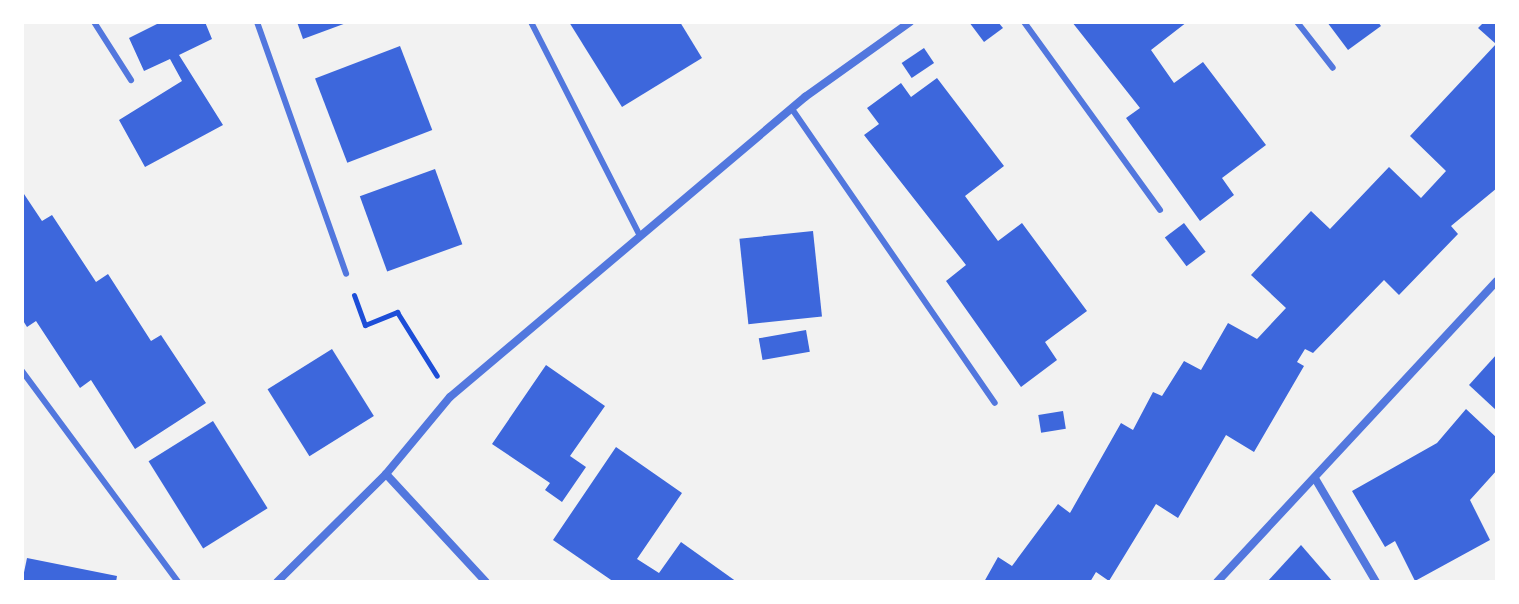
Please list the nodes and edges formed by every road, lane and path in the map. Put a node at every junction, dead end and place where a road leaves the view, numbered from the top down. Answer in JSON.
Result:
{"nodes":[{"id":1,"x":94,"y":22,"type":"edge"},
{"id":2,"x":257,"y":22,"type":"edge"},
{"id":3,"x":531,"y":22,"type":"edge"},
{"id":4,"x":910,"y":22,"type":"edge"},
{"id":5,"x":1024,"y":22,"type":"edge"},
{"id":6,"x":1297,"y":22,"type":"edge"},
{"id":7,"x":1333,"y":68,"type":"dead end"},
{"id":8,"x":131,"y":80,"type":"dead end"},
{"id":9,"x":792,"y":109,"type":"junction"},
{"id":10,"x":1160,"y":210,"type":"dead end"},
{"id":11,"x":640,"y":236,"type":"junction"},
{"id":12,"x":346,"y":274,"type":"joint"},
{"id":13,"x":1497,"y":281,"type":"edge"},
{"id":14,"x":22,"y":371,"type":"edge"},
{"id":15,"x":450,"y":397,"type":"junction"},
{"id":16,"x":995,"y":403,"type":"dead end"},
{"id":17,"x":386,"y":474,"type":"junction"},
{"id":18,"x":1316,"y":480,"type":"junction"},
{"id":19,"x":178,"y":582,"type":"edge"},
{"id":20,"x":277,"y":582,"type":"edge"},
{"id":21,"x":486,"y":582,"type":"edge"},
{"id":22,"x":1217,"y":582,"type":"edge"},
{"id":23,"x":1376,"y":582,"type":"edge"}],
"edges":[{"from":1,"to":8,"type":"lane"},
{"from":2,"to":12,"type":"lane"},
{"from":3,"to":11,"type":"lane"},
{"from":4,"to":9,"type":"street"},
{"from":5,"to":10,"type":"lane"},
{"from":6,"to":7,"type":"lane"},
{"from":9,"to":11,"type":"street"},
{"from":9,"to":16,"type":"lane"},
{"from":11,"to":15,"type":"street"},
{"from":12,"to":15,"type":"path"},
{"from":13,"to":18,"type":"street"},
{"from":14,"to":19,"type":"lane"},
{"from":15,"to":17,"type":"street"},
{"from":17,"to":20,"type":"street"},
{"from":17,"to":21,"type":"street"},
{"from":18,"to":22,"type":"street"},
{"from":18,"to":23,"type":"street"}]}
